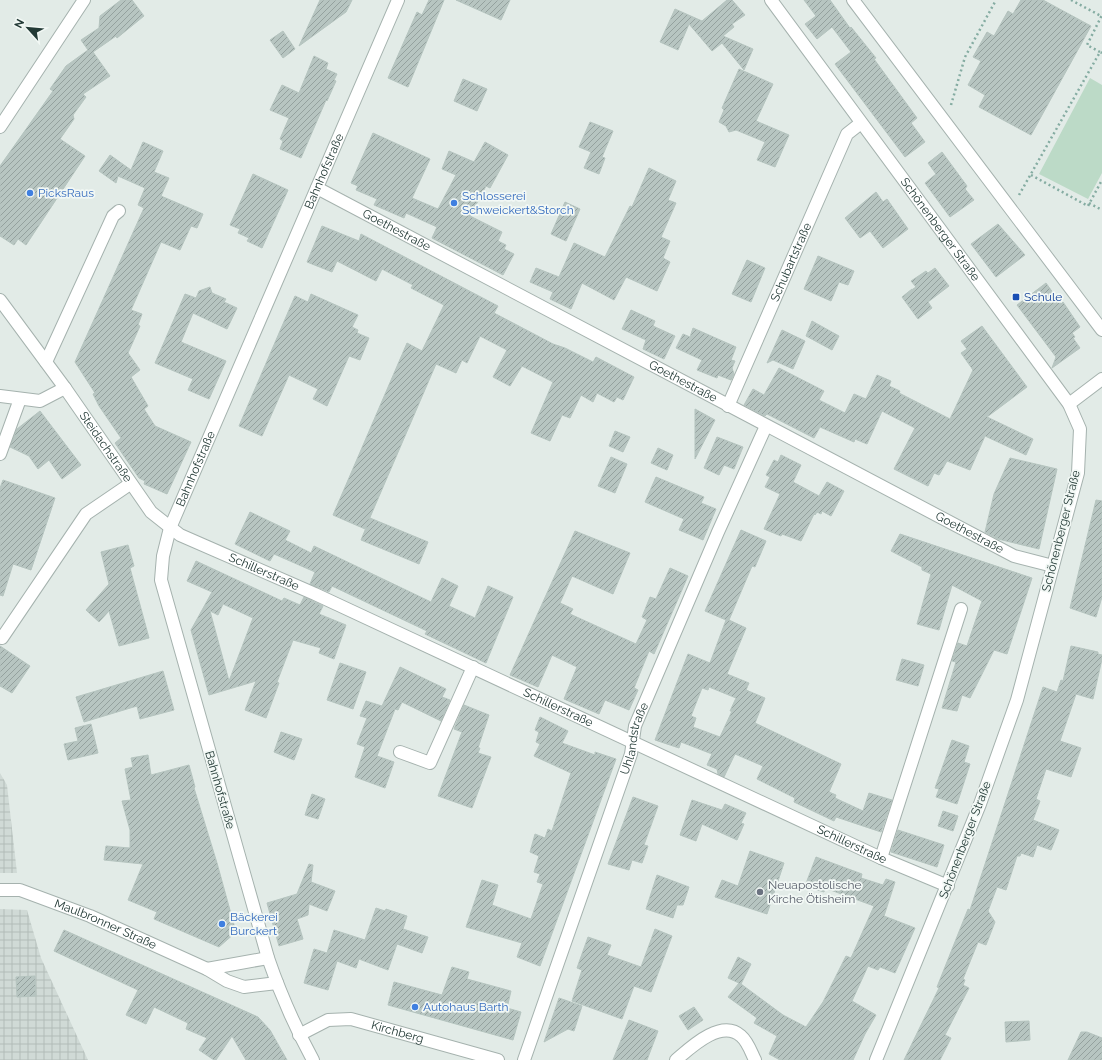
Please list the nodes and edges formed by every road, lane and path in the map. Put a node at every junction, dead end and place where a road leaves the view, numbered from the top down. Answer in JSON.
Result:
{"nodes":[{"id":1,"x":84,"y":0,"type":"edge"},
{"id":2,"x":398,"y":0,"type":"edge"},
{"id":3,"x":771,"y":0,"type":"edge"},
{"id":4,"x":853,"y":0,"type":"edge"},
{"id":5,"x":996,"y":0,"type":"edge"},
{"id":6,"x":1071,"y":0,"type":"edge"},
{"id":7,"x":1102,"y":16,"type":"edge"},
{"id":8,"x":1101,"y":53,"type":"edge"},
{"id":9,"x":860,"y":123,"type":"junction"},
{"id":10,"x":946,"y":123,"type":"junction"},
{"id":11,"x":0,"y":127,"type":"edge"},
{"id":12,"x":1031,"y":175,"type":"junction"},
{"id":13,"x":1102,"y":180,"type":"edge"},
{"id":14,"x":317,"y":188,"type":"junction"},
{"id":15,"x":1089,"y":203,"type":"junction"},
{"id":16,"x":1011,"y":210,"type":"junction"},
{"id":17,"x":1102,"y":210,"type":"edge"},
{"id":18,"x":119,"y":211,"type":"dead end"},
{"id":19,"x":0,"y":300,"type":"edge"},
{"id":20,"x":1102,"y":330,"type":"edge"},
{"id":21,"x":46,"y":362,"type":"junction"},
{"id":22,"x":1102,"y":379,"type":"edge"},
{"id":23,"x":65,"y":388,"type":"junction"},
{"id":24,"x":0,"y":396,"type":"edge"},
{"id":25,"x":20,"y":399,"type":"junction"},
{"id":26,"x":1069,"y":404,"type":"junction"},
{"id":27,"x":728,"y":406,"type":"junction"},
{"id":28,"x":766,"y":426,"type":"junction"},
{"id":29,"x":0,"y":454,"type":"edge"},
{"id":30,"x":130,"y":484,"type":"junction"},
{"id":31,"x":170,"y":528,"type":"junction"},
{"id":32,"x":1054,"y":566,"type":"junction"},
{"id":33,"x":961,"y":609,"type":"dead end"},
{"id":34,"x":2,"y":638,"type":"dead end"},
{"id":35,"x":473,"y":667,"type":"junction"},
{"id":36,"x":633,"y":742,"type":"junction"},
{"id":37,"x":400,"y":752,"type":"dead end"},
{"id":38,"x":881,"y":858,"type":"junction"},
{"id":39,"x":948,"y":886,"type":"junction"},
{"id":40,"x":0,"y":890,"type":"edge"},
{"id":41,"x":268,"y":958,"type":"junction"},
{"id":42,"x":207,"y":969,"type":"junction"},
{"id":43,"x":277,"y":983,"type":"junction"},
{"id":44,"x":299,"y":1035,"type":"junction"},
{"id":45,"x":313,"y":1060,"type":"edge"},
{"id":46,"x":498,"y":1060,"type":"edge"},
{"id":47,"x":524,"y":1060,"type":"edge"},
{"id":48,"x":676,"y":1060,"type":"edge"},
{"id":49,"x":755,"y":1060,"type":"edge"},
{"id":50,"x":876,"y":1060,"type":"edge"}],
"edges":[{"from":1,"to":11,"type":"street"},
{"from":2,"to":14,"type":"street","name":"Bahnhofstraße"},
{"from":3,"to":9,"type":"street","name":"Schönenberger Straße"},
{"from":4,"to":10,"type":"street"},
{"from":5,"to":10,"type":"path"},
{"from":6,"to":7,"type":"path"},
{"from":7,"to":8,"type":"path"},
{"from":8,"to":12,"type":"path"},
{"from":9,"to":26,"type":"street","name":"Schönenberger Straße"},
{"from":9,"to":27,"type":"street","name":"Schubartstraße"},
{"from":10,"to":16,"type":"street"},
{"from":12,"to":15,"type":"path"},
{"from":12,"to":16,"type":"path"},
{"from":13,"to":15,"type":"path"},
{"from":14,"to":27,"type":"street","name":"Goethestraße"},
{"from":14,"to":31,"type":"street","name":"Bahnhofstraße"},
{"from":15,"to":17,"type":"path"},
{"from":16,"to":20,"type":"street"},
{"from":18,"to":21,"type":"street"},
{"from":19,"to":21,"type":"street","name":"Steidachstraße"},
{"from":21,"to":23,"type":"street","name":"Steidachstraße"},
{"from":22,"to":26,"type":"street"},
{"from":23,"to":25,"type":"street"},
{"from":23,"to":30,"type":"street","name":"Steidachstraße"},
{"from":24,"to":25,"type":"street"},
{"from":25,"to":29,"type":"street"},
{"from":26,"to":32,"type":"street","name":"Schönenberger Straße"},
{"from":27,"to":28,"type":"street","name":"Goethestraße"},
{"from":28,"to":32,"type":"street","name":"Goethestraße"},
{"from":28,"to":36,"type":"street","name":"Uhlandstraße"},
{"from":30,"to":31,"type":"street","name":"Steidachstraße"},
{"from":30,"to":34,"type":"street"},
{"from":31,"to":35,"type":"street","name":"Schillerstraße"},
{"from":31,"to":41,"type":"street","name":"Bahnhofstraße"},
{"from":32,"to":39,"type":"street","name":"Schönenberger Straße"},
{"from":33,"to":38,"type":"street"},
{"from":35,"to":36,"type":"street","name":"Schillerstraße"},
{"from":35,"to":37,"type":"street"},
{"from":36,"to":38,"type":"street","name":"Schillerstraße"},
{"from":36,"to":47,"type":"street","name":"Uhlandstraße"},
{"from":38,"to":39,"type":"street","name":"Schillerstraße"},
{"from":39,"to":50,"type":"street","name":"Schönenberger Straße"},
{"from":40,"to":42,"type":"street","name":"Maulbronner Straße"},
{"from":41,"to":42,"type":"street"},
{"from":41,"to":43,"type":"street"},
{"from":42,"to":43,"type":"street","name":"Maulbronner Straße"},
{"from":43,"to":44,"type":"street"},
{"from":44,"to":45,"type":"street"},
{"from":44,"to":46,"type":"street","name":"Kirchberg"},
{"from":48,"to":49,"type":"street"}]}
